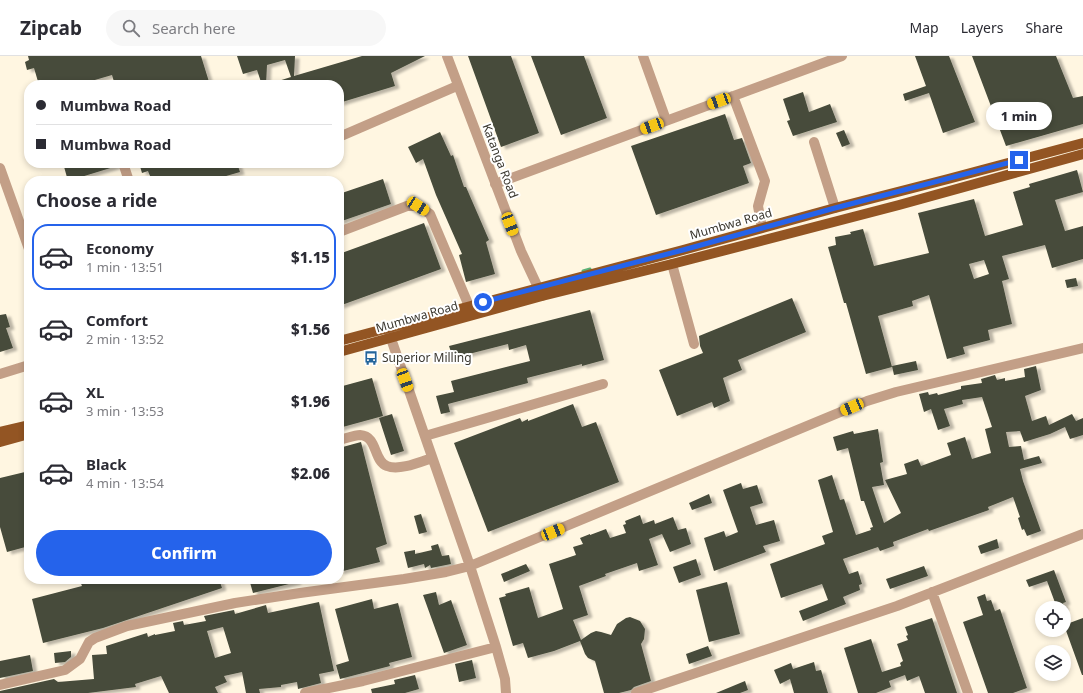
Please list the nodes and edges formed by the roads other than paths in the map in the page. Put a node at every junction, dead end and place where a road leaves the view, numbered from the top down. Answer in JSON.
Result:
{"nodes":[{"id":1,"x":447,"y":56,"type":"edge"},
{"id":2,"x":643,"y":56,"type":"edge"},
{"id":3,"x":842,"y":56,"type":"edge"},
{"id":4,"x":457,"y":86,"type":"junction"},
{"id":5,"x":733,"y":96,"type":"junction"},
{"id":6,"x":666,"y":120,"type":"junction"},
{"id":7,"x":344,"y":134,"type":"edge"},
{"id":8,"x":814,"y":142,"type":"dead end"},
{"id":9,"x":1083,"y":143,"type":"edge"},
{"id":10,"x":1083,"y":154,"type":"edge"},
{"id":11,"x":0,"y":168,"type":"edge"},
{"id":12,"x":495,"y":184,"type":"junction"},
{"id":13,"x":835,"y":208,"type":"junction"},
{"id":14,"x":762,"y":228,"type":"junction"},
{"id":15,"x":344,"y":230,"type":"edge"},
{"id":16,"x":24,"y":234,"type":"edge"},
{"id":17,"x":672,"y":264,"type":"junction"},
{"id":18,"x":540,"y":292,"type":"junction"},
{"id":19,"x":469,"y":306,"type":"junction"},
{"id":20,"x":388,"y":333,"type":"junction"},
{"id":21,"x":344,"y":340,"type":"edge"},
{"id":22,"x":694,"y":344,"type":"dead end"},
{"id":23,"x":1083,"y":348,"type":"edge"},
{"id":24,"x":344,"y":350,"type":"edge"},
{"id":25,"x":24,"y":367,"type":"edge"},
{"id":26,"x":0,"y":374,"type":"edge"},
{"id":27,"x":604,"y":384,"type":"dead end"},
{"id":28,"x":24,"y":426,"type":"edge"},
{"id":29,"x":0,"y":432,"type":"edge"},
{"id":30,"x":24,"y":435,"type":"edge"},
{"id":31,"x":425,"y":436,"type":"junction"},
{"id":32,"x":344,"y":439,"type":"edge"},
{"id":33,"x":0,"y":442,"type":"edge"},
{"id":34,"x":432,"y":458,"type":"junction"},
{"id":35,"x":1083,"y":534,"type":"edge"},
{"id":36,"x":470,"y":566,"type":"junction"},
{"id":37,"x":932,"y":592,"type":"junction"},
{"id":38,"x":496,"y":647,"type":"junction"},
{"id":39,"x":0,"y":685,"type":"edge"},
{"id":40,"x":305,"y":693,"type":"edge"},
{"id":41,"x":506,"y":693,"type":"edge"},
{"id":42,"x":636,"y":693,"type":"edge"},
{"id":43,"x":968,"y":693,"type":"edge"}],
"edges":[{"from":1,"to":4,"type":"street","name":"Katanga Road"},
{"from":2,"to":6,"type":"street"},
{"from":3,"to":5,"type":"street"},
{"from":4,"to":7,"type":"street"},
{"from":4,"to":12,"type":"street","name":"Katanga Road"},
{"from":5,"to":6,"type":"street"},
{"from":5,"to":14,"type":"street"},
{"from":6,"to":12,"type":"street"},
{"from":8,"to":13,"type":"street"},
{"from":9,"to":13,"type":"main road","name":"Mumbwa Road"},
{"from":10,"to":17,"type":"main road","name":"Mumbwa Road"},
{"from":11,"to":16,"type":"street"},
{"from":12,"to":18,"type":"street","name":"Katanga Road"},
{"from":13,"to":14,"type":"main road","name":"Mumbwa Road"},
{"from":14,"to":18,"type":"main road","name":"Mumbwa Road"},
{"from":15,"to":19,"type":"street"},
{"from":17,"to":18,"type":"main road","name":"Mumbwa Road"},
{"from":17,"to":22,"type":"street"},
{"from":18,"to":19,"type":"main road","name":"Mumbwa Road"},
{"from":18,"to":20,"type":"main road","name":"Mumbwa Road"},
{"from":19,"to":20,"type":"main road","name":"Mumbwa Road"},
{"from":20,"to":21,"type":"main road","name":"Mumbwa Road"},
{"from":20,"to":24,"type":"main road","name":"Mumbwa Road"},
{"from":20,"to":31,"type":"street"},
{"from":23,"to":36,"type":"street"},
{"from":25,"to":26,"type":"street"},
{"from":27,"to":31,"type":"street"},
{"from":28,"to":29,"type":"main road"},
{"from":30,"to":33,"type":"main road"},
{"from":31,"to":34,"type":"street"},
{"from":32,"to":34,"type":"street"},
{"from":34,"to":36,"type":"street"},
{"from":35,"to":37,"type":"street"},
{"from":36,"to":38,"type":"street"},
{"from":36,"to":39,"type":"street"},
{"from":37,"to":42,"type":"street"},
{"from":37,"to":43,"type":"street"},
{"from":38,"to":40,"type":"street"},
{"from":38,"to":41,"type":"street"}]}
